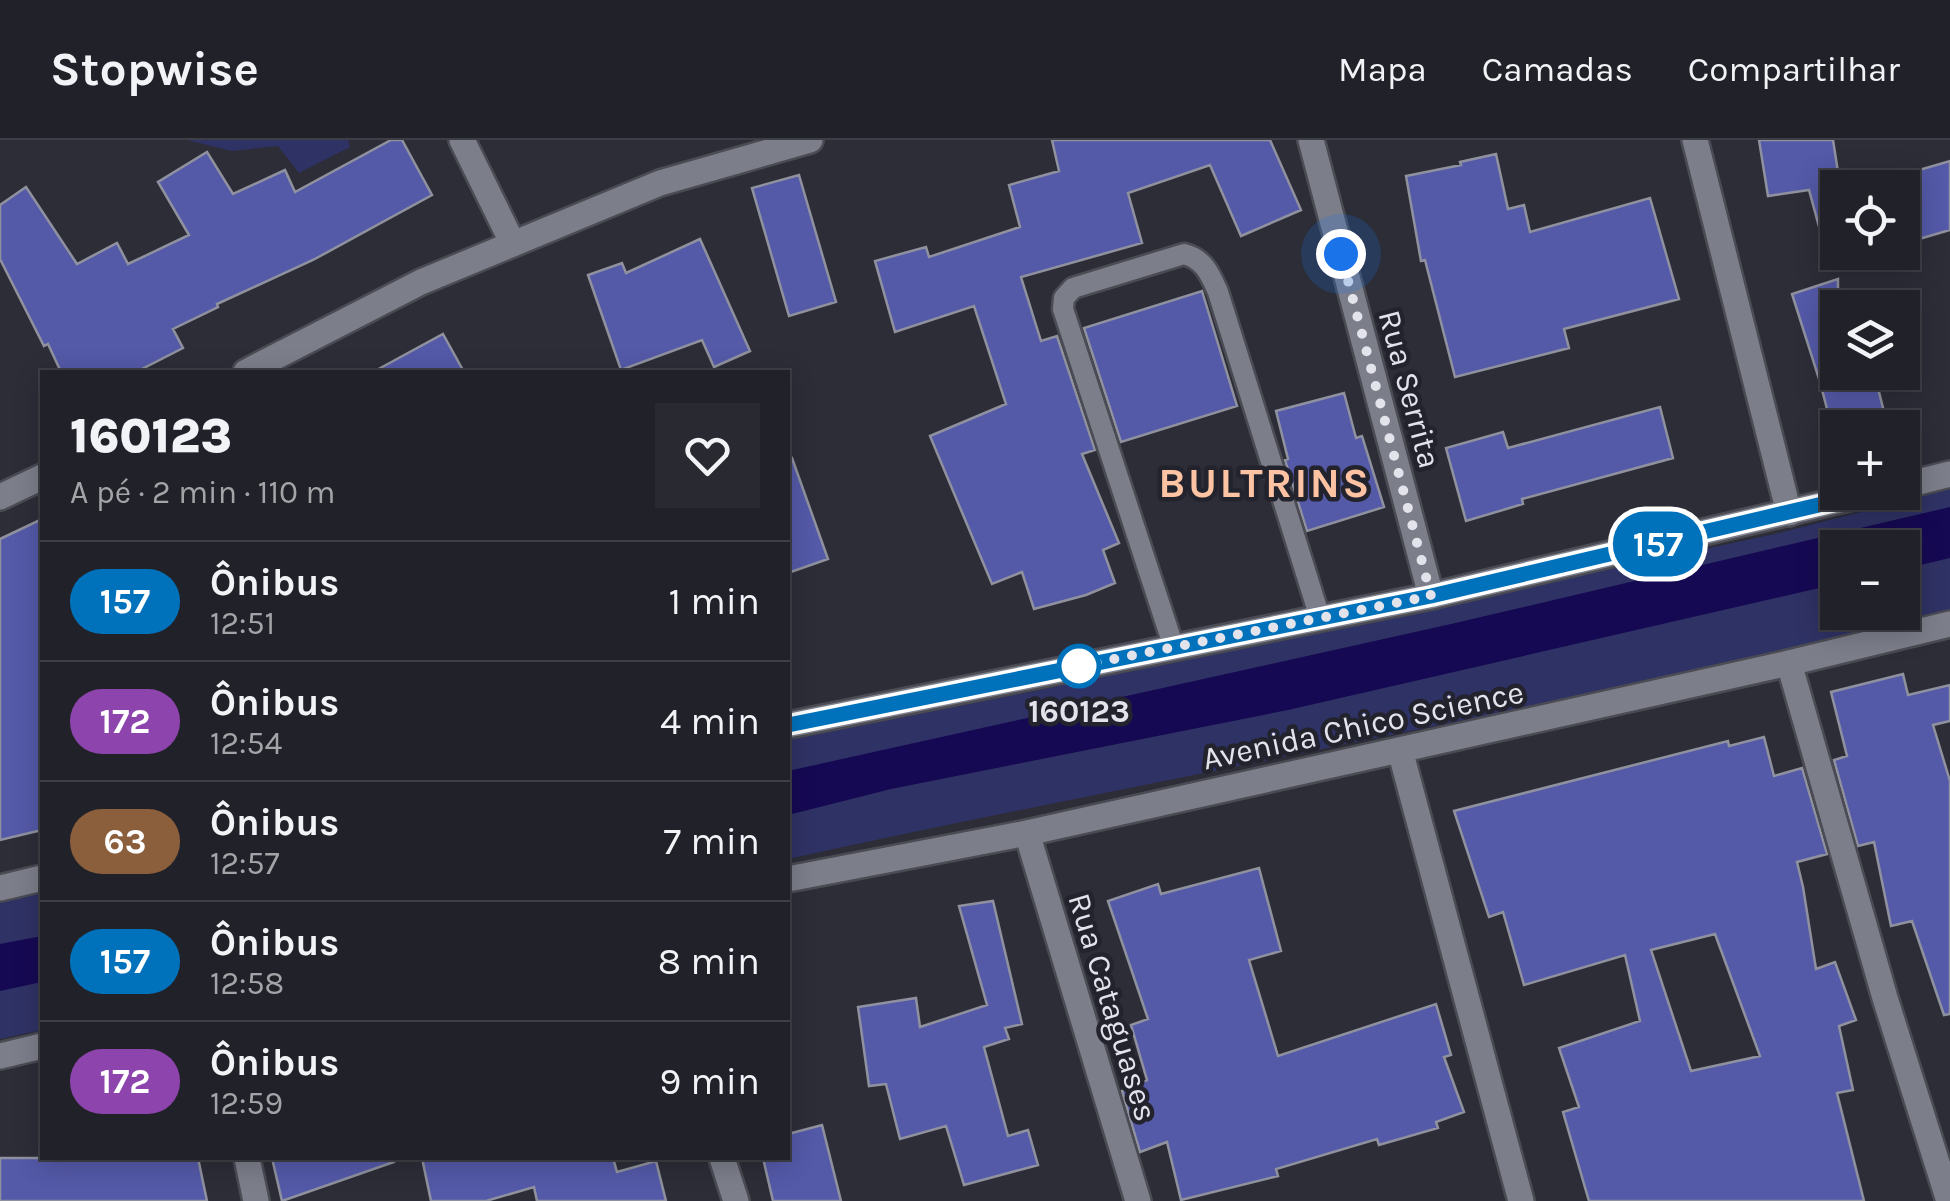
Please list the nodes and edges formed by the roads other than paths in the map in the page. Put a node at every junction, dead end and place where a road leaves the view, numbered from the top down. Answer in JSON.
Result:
{"nodes":[{"id":1,"x":462,"y":140,"type":"edge"},
{"id":2,"x":810,"y":140,"type":"edge"},
{"id":3,"x":1311,"y":140,"type":"edge"},
{"id":4,"x":1696,"y":140,"type":"edge"},
{"id":5,"x":512,"y":244,"type":"junction"},
{"id":6,"x":250,"y":370,"type":"edge"},
{"id":7,"x":1950,"y":474,"type":"edge"},
{"id":8,"x":40,"y":478,"type":"edge"},
{"id":9,"x":1920,"y":482,"type":"edge"},
{"id":10,"x":0,"y":498,"type":"edge"},
{"id":11,"x":1820,"y":505,"type":"edge"},
{"id":12,"x":1789,"y":513,"type":"junction"},
{"id":13,"x":1431,"y":596,"type":"junction"},
{"id":14,"x":1320,"y":618,"type":"junction"},
{"id":15,"x":1950,"y":624,"type":"edge"},
{"id":16,"x":1174,"y":648,"type":"junction"},
{"id":17,"x":1789,"y":664,"type":"junction"},
{"id":18,"x":790,"y":725,"type":"edge"},
{"id":19,"x":1400,"y":750,"type":"junction"},
{"id":20,"x":1026,"y":832,"type":"junction"},
{"id":21,"x":40,"y":878,"type":"edge"},
{"id":22,"x":790,"y":879,"type":"edge"},
{"id":23,"x":0,"y":888,"type":"edge"},
{"id":24,"x":40,"y":1046,"type":"edge"},
{"id":25,"x":0,"y":1056,"type":"edge"},
{"id":26,"x":247,"y":1160,"type":"edge"},
{"id":27,"x":723,"y":1160,"type":"edge"},
{"id":28,"x":256,"y":1201,"type":"edge"},
{"id":29,"x":736,"y":1201,"type":"edge"},
{"id":30,"x":1138,"y":1201,"type":"edge"},
{"id":31,"x":1520,"y":1201,"type":"edge"},
{"id":32,"x":1949,"y":1201,"type":"edge"}],
"edges":[{"from":1,"to":5,"type":"street"},
{"from":2,"to":5,"type":"street"},
{"from":3,"to":13,"type":"street","name":"Rua Serrita"},
{"from":4,"to":12,"type":"street"},
{"from":5,"to":6,"type":"street"},
{"from":7,"to":9,"type":"street"},
{"from":8,"to":10,"type":"street"},
{"from":11,"to":12,"type":"street"},
{"from":12,"to":13,"type":"street"},
{"from":13,"to":14,"type":"street"},
{"from":14,"to":16,"type":"street"},
{"from":14,"to":16,"type":"lane"},
{"from":15,"to":17,"type":"street","name":"Avenida Chico Science"},
{"from":16,"to":18,"type":"street"},
{"from":17,"to":19,"type":"street","name":"Avenida Chico Science"},
{"from":17,"to":32,"type":"street"},
{"from":19,"to":20,"type":"street","name":"Avenida Chico Science"},
{"from":19,"to":31,"type":"street"},
{"from":20,"to":22,"type":"street","name":"Avenida Chico Science"},
{"from":20,"to":30,"type":"street","name":"Rua Cataguases"},
{"from":21,"to":23,"type":"street"},
{"from":24,"to":25,"type":"street"},
{"from":26,"to":28,"type":"street"},
{"from":27,"to":29,"type":"street"}]}
